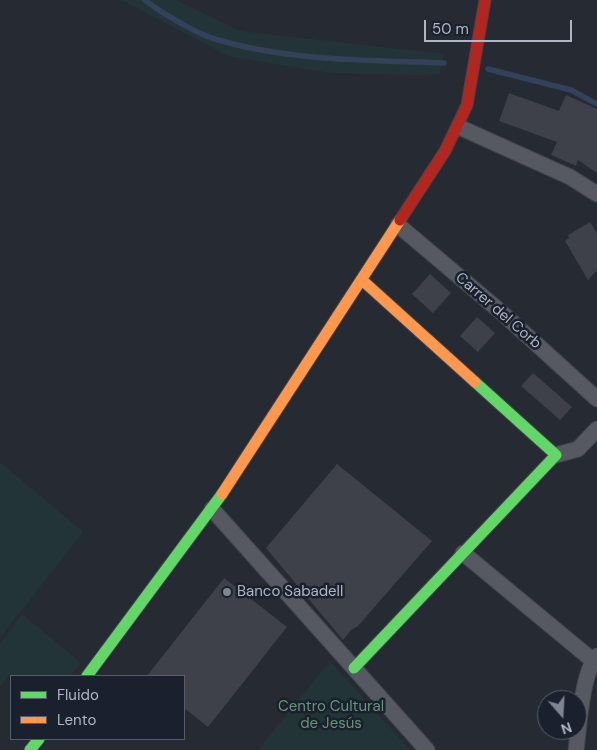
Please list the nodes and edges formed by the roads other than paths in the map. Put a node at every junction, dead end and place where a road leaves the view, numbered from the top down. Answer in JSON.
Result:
{"nodes":[{"id":1,"x":485,"y":0,"type":"edge"},
{"id":2,"x":459,"y":127,"type":"junction"},
{"id":3,"x":597,"y":194,"type":"edge"},
{"id":4,"x":398,"y":225,"type":"junction"},
{"id":5,"x":362,"y":280,"type":"junction"},
{"id":6,"x":597,"y":399,"type":"edge"},
{"id":7,"x":597,"y":429,"type":"edge"},
{"id":8,"x":556,"y":455,"type":"junction"},
{"id":9,"x":212,"y":509,"type":"junction"},
{"id":10,"x":463,"y":554,"type":"junction"},
{"id":11,"x":596,"y":660,"type":"edge"},
{"id":12,"x":354,"y":668,"type":"junction"},
{"id":13,"x":88,"y":675,"type":"edge"},
{"id":14,"x":38,"y":740,"type":"edge"},
{"id":15,"x":30,"y":750,"type":"edge"},
{"id":16,"x":427,"y":750,"type":"edge"},
{"id":17,"x":576,"y":750,"type":"edge"}],
"edges":[{"from":1,"to":2,"type":"street"},
{"from":2,"to":3,"type":"street"},
{"from":2,"to":4,"type":"street"},
{"from":4,"to":5,"type":"street"},
{"from":4,"to":6,"type":"street","name":"Carrer del Corb"},
{"from":5,"to":8,"type":"street"},
{"from":5,"to":9,"type":"street"},
{"from":7,"to":8,"type":"street"},
{"from":8,"to":10,"type":"street"},
{"from":9,"to":12,"type":"street"},
{"from":9,"to":13,"type":"street"},
{"from":10,"to":11,"type":"street"},
{"from":10,"to":12,"type":"street"},
{"from":11,"to":17,"type":"street"},
{"from":12,"to":16,"type":"street"},
{"from":14,"to":15,"type":"street"}]}
